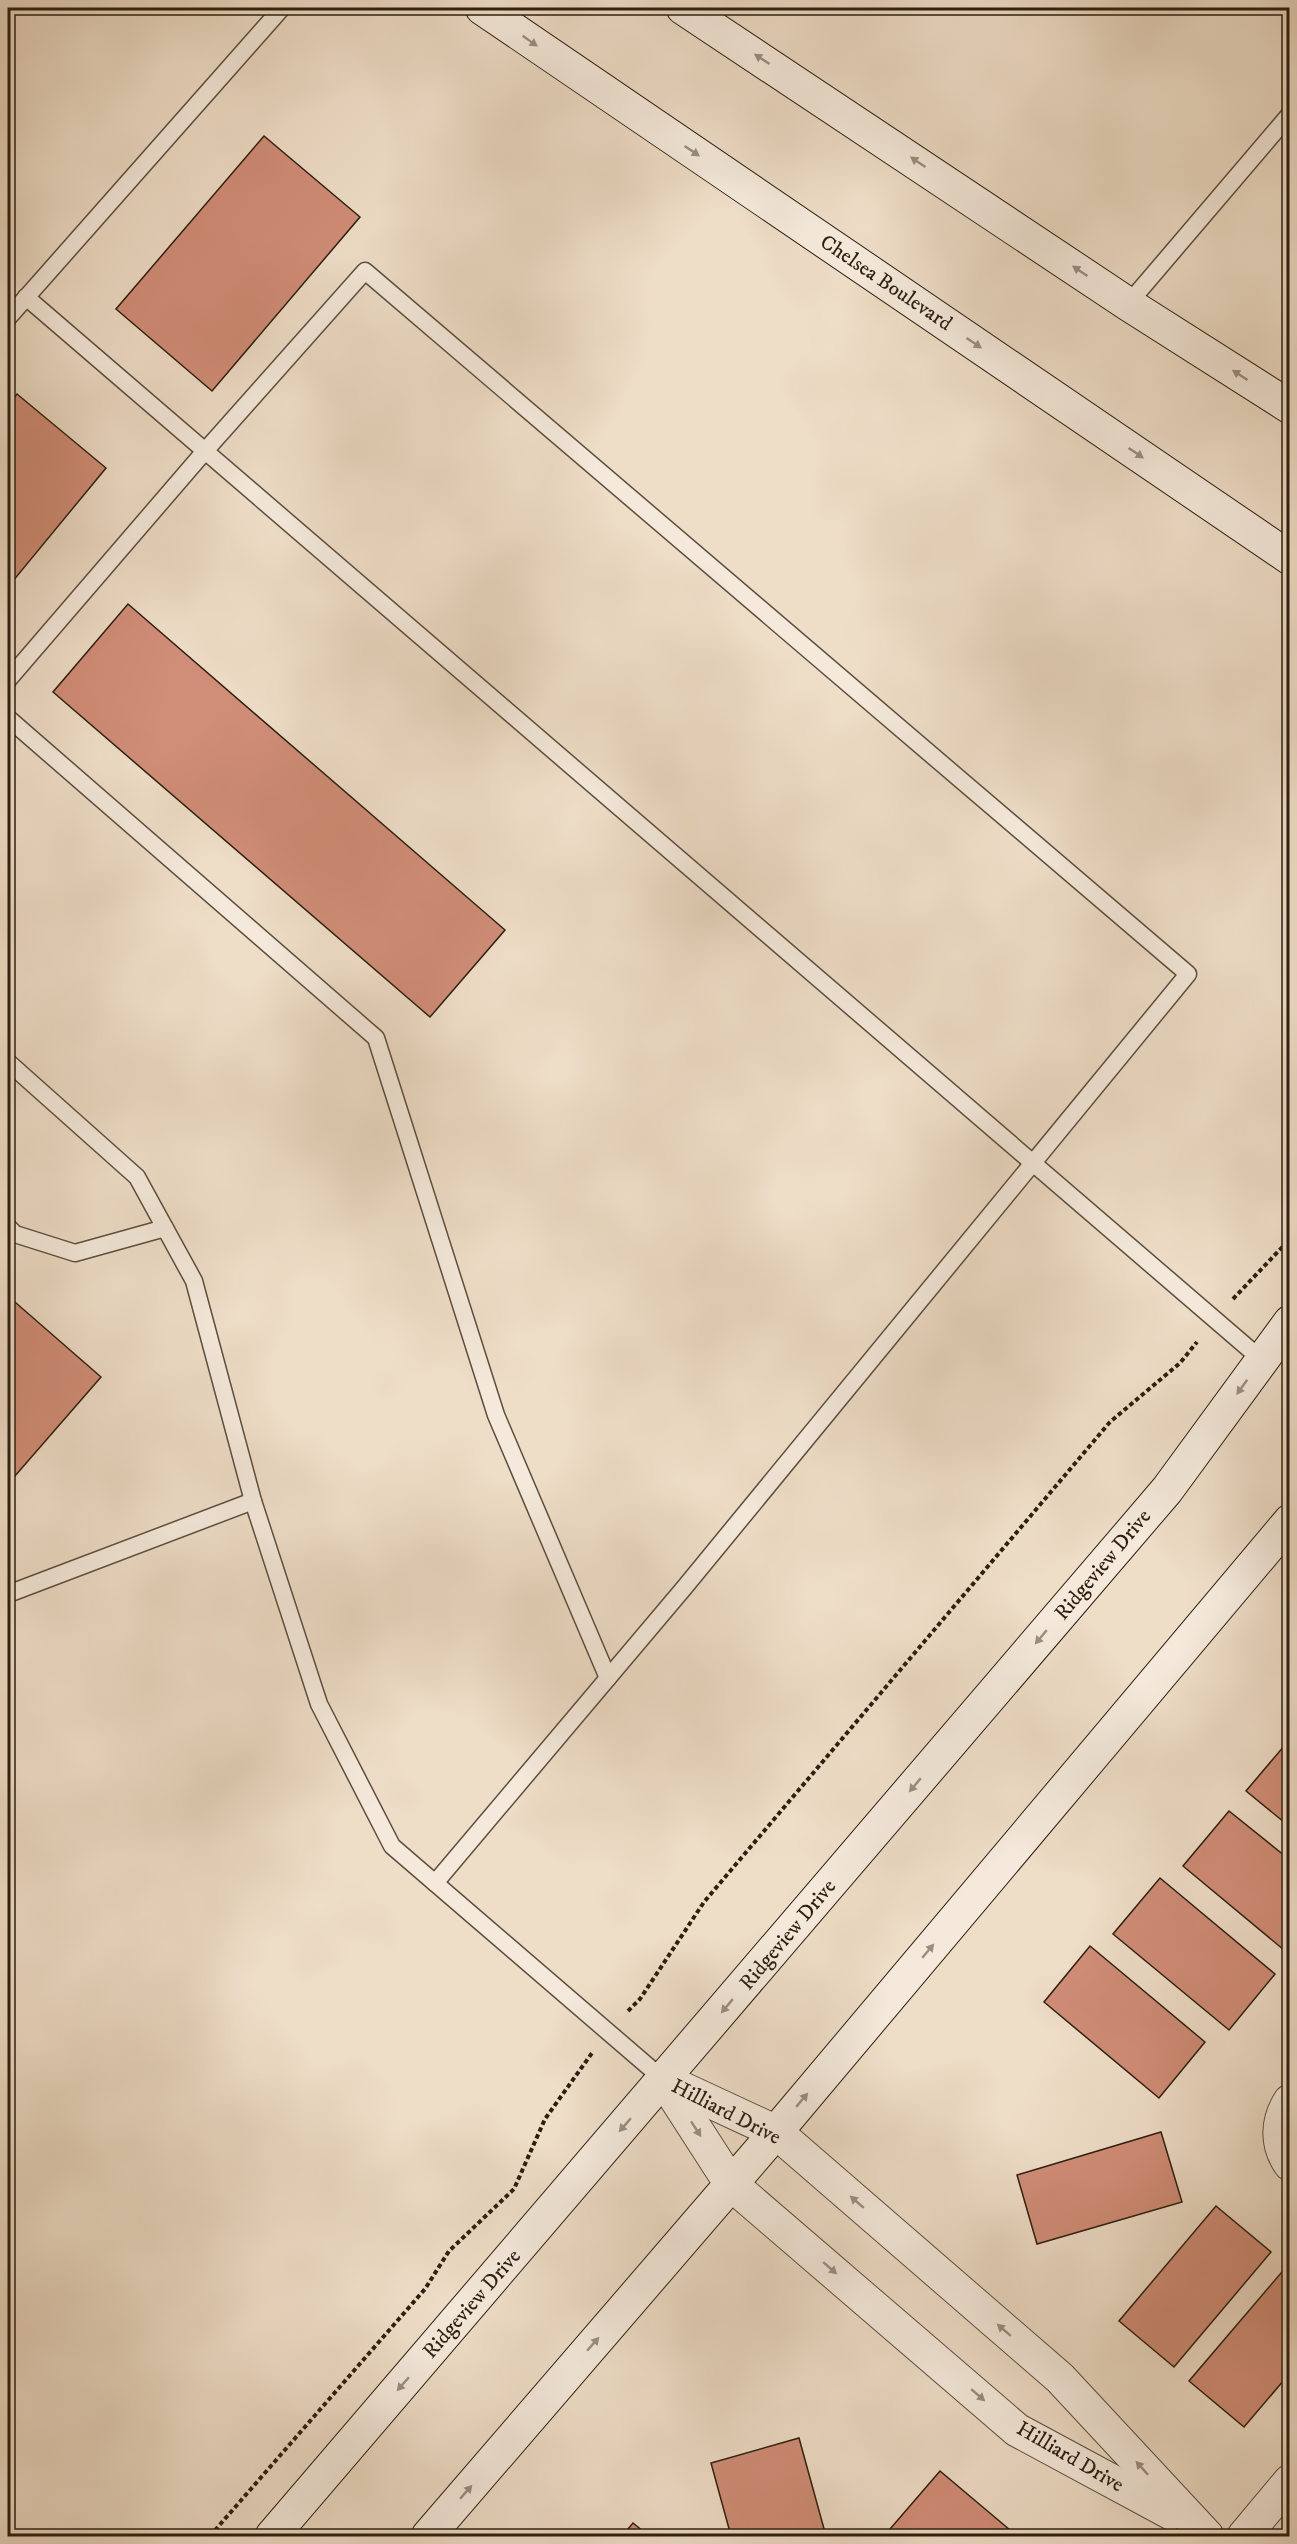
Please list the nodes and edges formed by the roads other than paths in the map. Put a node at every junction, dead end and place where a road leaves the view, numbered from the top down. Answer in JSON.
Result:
{"nodes":[{"id":1,"x":282,"y":8,"type":"edge"},
{"id":2,"x":482,"y":8,"type":"edge"},
{"id":3,"x":683,"y":8,"type":"edge"},
{"id":4,"x":1290,"y":114,"type":"edge"},
{"id":5,"x":26,"y":297,"type":"junction"},
{"id":6,"x":1128,"y":304,"type":"junction"},
{"id":7,"x":8,"y":318,"type":"edge"},
{"id":8,"x":1290,"y":407,"type":"edge"},
{"id":9,"x":205,"y":451,"type":"junction"},
{"id":10,"x":1290,"y":558,"type":"edge"},
{"id":11,"x":8,"y":680,"type":"edge"},
{"id":12,"x":8,"y":718,"type":"edge"},
{"id":13,"x":8,"y":1062,"type":"edge"},
{"id":14,"x":1034,"y":1164,"type":"junction"},
{"id":15,"x":8,"y":1227,"type":"edge"},
{"id":16,"x":165,"y":1228,"type":"junction"},
{"id":17,"x":1290,"y":1323,"type":"edge"},
{"id":18,"x":1262,"y":1360,"type":"junction"},
{"id":19,"x":253,"y":1501,"type":"junction"},
{"id":20,"x":1290,"y":1521,"type":"edge"},
{"id":21,"x":8,"y":1594,"type":"edge"},
{"id":22,"x":608,"y":1678,"type":"junction"},
{"id":23,"x":435,"y":1883,"type":"junction"},
{"id":24,"x":664,"y":2080,"type":"junction"},
{"id":25,"x":1290,"y":2101,"type":"edge"},
{"id":26,"x":776,"y":2132,"type":"junction"},
{"id":27,"x":1290,"y":2164,"type":"edge"},
{"id":28,"x":731,"y":2184,"type":"junction"},
{"id":29,"x":1290,"y":2481,"type":"edge"},
{"id":30,"x":1201,"y":2531,"type":"edge"},
{"id":31,"x":272,"y":2536,"type":"edge"},
{"id":32,"x":428,"y":2536,"type":"edge"},
{"id":33,"x":1244,"y":2536,"type":"edge"}],
"edges":[{"from":1,"to":5,"type":"lane"},
{"from":2,"to":10,"type":"main road","name":"Chelsea Boulevard","one_way":true},
{"from":6,"to":3,"type":"main road","one_way":true},
{"from":4,"to":6,"type":"lane"},
{"from":5,"to":7,"type":"lane"},
{"from":5,"to":9,"type":"lane"},
{"from":8,"to":6,"type":"main road","one_way":true},
{"from":9,"to":11,"type":"lane"},
{"from":9,"to":14,"type":"lane"},
{"from":9,"to":14,"type":"lane"},
{"from":12,"to":22,"type":"lane"},
{"from":13,"to":16,"type":"lane"},
{"from":14,"to":18,"type":"lane"},
{"from":14,"to":22,"type":"lane"},
{"from":15,"to":16,"type":"lane"},
{"from":16,"to":19,"type":"lane"},
{"from":17,"to":18,"type":"main road","name":"Ridgeview Drive"},
{"from":18,"to":24,"type":"main road","name":"Ridgeview Drive","one_way":true},
{"from":19,"to":21,"type":"lane"},
{"from":19,"to":23,"type":"lane"},
{"from":26,"to":20,"type":"main road","one_way":true},
{"from":22,"to":23,"type":"lane"},
{"from":23,"to":24,"type":"lane"},
{"from":24,"to":26,"type":"main road","name":"Hilliard Drive"},
{"from":24,"to":28,"type":"main road","name":"Hilliard Drive","one_way":true},
{"from":24,"to":31,"type":"main road","name":"Ridgeview Drive","one_way":true},
{"from":25,"to":27,"type":"main road"},
{"from":26,"to":28,"type":"main road"},
{"from":30,"to":26,"type":"main road","name":"Hilliard Drive","one_way":true},
{"from":28,"to":30,"type":"main road","name":"Hilliard Drive","one_way":true},
{"from":32,"to":28,"type":"main road","one_way":true},
{"from":29,"to":33,"type":"main road"}]}
